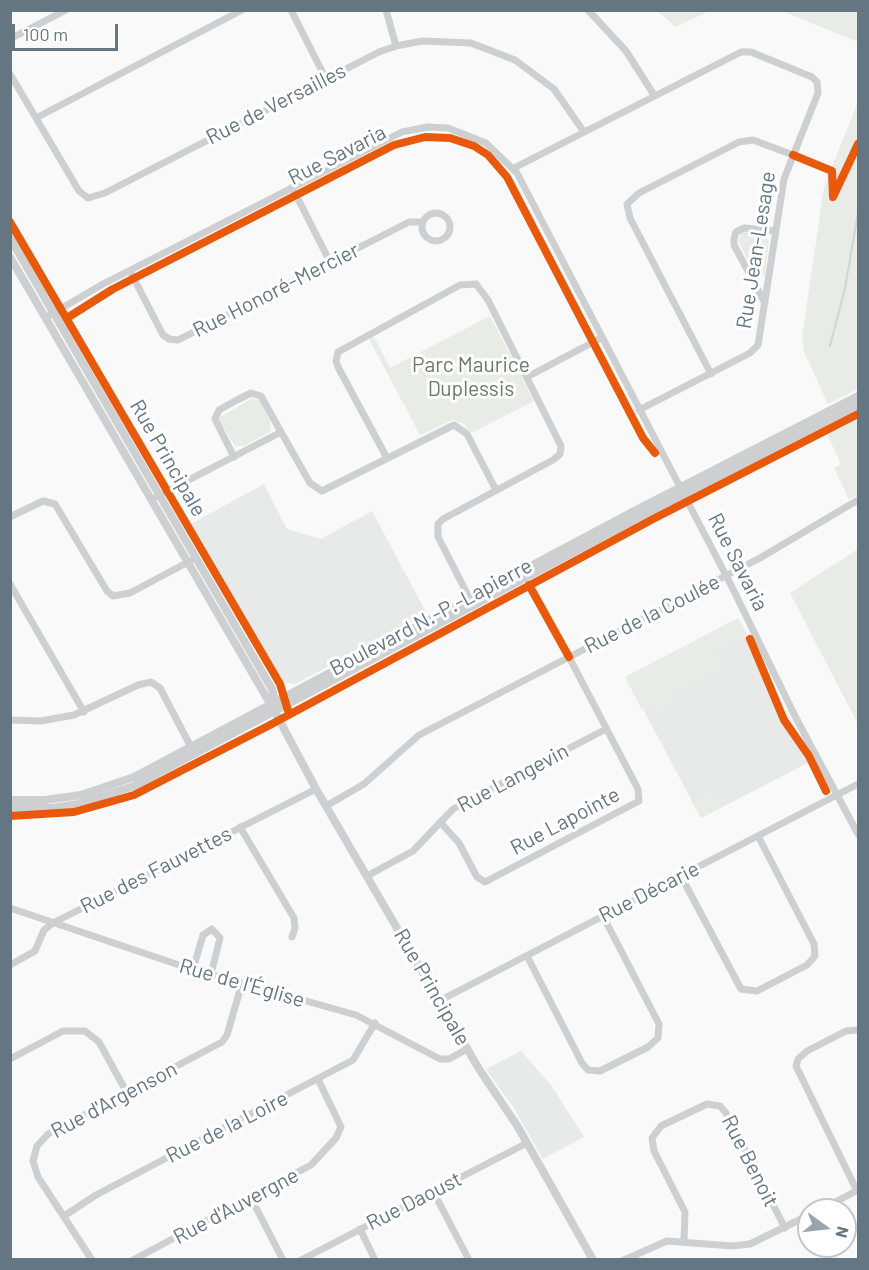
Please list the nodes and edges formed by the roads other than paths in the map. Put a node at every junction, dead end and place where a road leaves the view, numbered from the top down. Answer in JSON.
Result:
{"nodes":[{"id":1,"x":66,"y":10,"type":"edge"},
{"id":2,"x":242,"y":10,"type":"edge"},
{"id":3,"x":291,"y":10,"type":"edge"},
{"id":4,"x":386,"y":10,"type":"edge"},
{"id":5,"x":588,"y":10,"type":"edge"},
{"id":6,"x":10,"y":39,"type":"edge"},
{"id":7,"x":396,"y":46,"type":"junction"},
{"id":8,"x":10,"y":74,"type":"edge"},
{"id":9,"x":326,"y":79,"type":"junction"},
{"id":10,"x":654,"y":95,"type":"junction"},
{"id":11,"x":36,"y":118,"type":"junction"},
{"id":12,"x":584,"y":132,"type":"junction"},
{"id":13,"x":793,"y":155,"type":"junction"},
{"id":14,"x":514,"y":168,"type":"junction"},
{"id":15,"x":292,"y":187,"type":"junction"},
{"id":16,"x":423,"y":222,"type":"junction"},
{"id":17,"x":775,"y":231,"type":"junction"},
{"id":18,"x":10,"y":238,"type":"edge"},
{"id":19,"x":10,"y":257,"type":"edge"},
{"id":20,"x":330,"y":262,"type":"junction"},
{"id":21,"x":130,"y":271,"type":"junction"},
{"id":22,"x":765,"y":303,"type":"junction"},
{"id":23,"x":54,"y":312,"type":"junction"},
{"id":24,"x":45,"y":317,"type":"junction"},
{"id":25,"x":601,"y":339,"type":"junction"},
{"id":26,"x":711,"y":374,"type":"junction"},
{"id":27,"x":527,"y":377,"type":"junction"},
{"id":28,"x":858,"y":396,"type":"edge"},
{"id":29,"x":858,"y":405,"type":"edge"},
{"id":30,"x":639,"y":410,"type":"junction"},
{"id":31,"x":281,"y":432,"type":"junction"},
{"id":32,"x":234,"y":457,"type":"junction"},
{"id":33,"x":387,"y":458,"type":"junction"},
{"id":34,"x":496,"y":490,"type":"junction"},
{"id":35,"x":681,"y":491,"type":"junction"},
{"id":36,"x":156,"y":498,"type":"junction"},
{"id":37,"x":858,"y":500,"type":"edge"},
{"id":38,"x":10,"y":517,"type":"edge"},
{"id":39,"x":195,"y":558,"type":"junction"},
{"id":40,"x":186,"y":563,"type":"junction"},
{"id":41,"x":726,"y":576,"type":"junction"},
{"id":42,"x":10,"y":584,"type":"edge"},
{"id":43,"x":471,"y":602,"type":"junction"},
{"id":44,"x":569,"y":657,"type":"junction"},
{"id":45,"x":274,"y":706,"type":"junction"},
{"id":46,"x":84,"y":712,"type":"junction"},
{"id":47,"x":10,"y":720,"type":"edge"},
{"id":48,"x":606,"y":729,"type":"junction"},
{"id":49,"x":193,"y":750,"type":"junction"},
{"id":50,"x":858,"y":784,"type":"edge"},
{"id":51,"x":316,"y":789,"type":"junction"},
{"id":52,"x":838,"y":795,"type":"junction"},
{"id":53,"x":10,"y":800,"type":"edge"},
{"id":54,"x":326,"y":806,"type":"junction"},
{"id":55,"x":10,"y":808,"type":"edge"},
{"id":56,"x":440,"y":822,"type":"junction"},
{"id":57,"x":240,"y":827,"type":"junction"},
{"id":58,"x":858,"y":834,"type":"edge"},
{"id":59,"x":758,"y":836,"type":"junction"},
{"id":60,"x":367,"y":876,"type":"junction"},
{"id":61,"x":681,"y":876,"type":"junction"},
{"id":62,"x":10,"y":908,"type":"edge"},
{"id":63,"x":603,"y":916,"type":"junction"},
{"id":64,"x":53,"y":923,"type":"junction"},
{"id":65,"x":292,"y":937,"type":"dead end"},
{"id":66,"x":527,"y":956,"type":"junction"},
{"id":67,"x":10,"y":965,"type":"edge"},
{"id":68,"x":193,"y":969,"type":"junction"},
{"id":69,"x":211,"y":974,"type":"junction"},
{"id":70,"x":242,"y":983,"type":"junction"},
{"id":71,"x":439,"y":1001,"type":"junction"},
{"id":72,"x":375,"y":1023,"type":"junction"},
{"id":73,"x":858,"y":1030,"type":"edge"},
{"id":74,"x":467,"y":1049,"type":"junction"},
{"id":75,"x":10,"y":1059,"type":"edge"},
{"id":76,"x":318,"y":1079,"type":"junction"},
{"id":77,"x":127,"y":1093,"type":"junction"},
{"id":78,"x":527,"y":1143,"type":"junction"},
{"id":79,"x":858,"y":1190,"type":"edge"},
{"id":80,"x":433,"y":1191,"type":"junction"},
{"id":81,"x":251,"y":1198,"type":"junction"},
{"id":82,"x":842,"y":1198,"type":"edge"},
{"id":83,"x":64,"y":1216,"type":"junction"},
{"id":84,"x":797,"y":1222,"type":"edge"},
{"id":85,"x":785,"y":1228,"type":"junction"},
{"id":86,"x":360,"y":1229,"type":"junction"},
{"id":87,"x":684,"y":1241,"type":"junction"},
{"id":88,"x":92,"y":1260,"type":"edge"},
{"id":89,"x":134,"y":1260,"type":"edge"},
{"id":90,"x":284,"y":1260,"type":"edge"},
{"id":91,"x":301,"y":1260,"type":"edge"},
{"id":92,"x":375,"y":1260,"type":"edge"},
{"id":93,"x":469,"y":1260,"type":"edge"},
{"id":94,"x":594,"y":1260,"type":"edge"},
{"id":95,"x":624,"y":1260,"type":"edge"}],
"edges":[{"from":1,"to":6,"type":"street"},
{"from":2,"to":11,"type":"street"},
{"from":3,"to":9,"type":"street"},
{"from":4,"to":7,"type":"street"},
{"from":5,"to":10,"type":"street"},
{"from":7,"to":9,"type":"street","name":"Rue de Versailles"},
{"from":7,"to":12,"type":"street","name":"Rue de Versailles"},
{"from":8,"to":11,"type":"street","name":"Rue de Versailles"},
{"from":9,"to":11,"type":"street","name":"Rue de Versailles"},
{"from":10,"to":12,"type":"street","name":"Rue Jean-Lesage"},
{"from":10,"to":13,"type":"street","name":"Rue Jean-Lesage"},
{"from":12,"to":14,"type":"street","name":"Rue Jean-Lesage"},
{"from":13,"to":17,"type":"street","name":"Rue Jean-Lesage"},
{"from":13,"to":26,"type":"street"},
{"from":14,"to":15,"type":"street","name":"Rue Savaria"},
{"from":14,"to":25,"type":"street","name":"Rue Savaria"},
{"from":15,"to":20,"type":"street"},
{"from":15,"to":21,"type":"street","name":"Rue Savaria"},
{"from":16,"to":16,"type":"street","name":"Rue Honoré-Mercier"},
{"from":16,"to":20,"type":"street","name":"Rue Honoré-Mercier"},
{"from":17,"to":22,"type":"street","name":"Rue Jean-Lesage"},
{"from":17,"to":22,"type":"street"},
{"from":18,"to":23,"type":"street","name":"Rue Principale"},
{"from":19,"to":24,"type":"street","name":"Rue Principale"},
{"from":20,"to":21,"type":"street","name":"Rue Honoré-Mercier"},
{"from":21,"to":23,"type":"street","name":"Rue Savaria"},
{"from":22,"to":26,"type":"street","name":"Rue Jean-Lesage"},
{"from":23,"to":24,"type":"street","name":"Rue Savaria"},
{"from":23,"to":36,"type":"street","name":"Rue Principale"},
{"from":24,"to":36,"type":"street","name":"Rue Principale"},
{"from":25,"to":27,"type":"street"},
{"from":25,"to":30,"type":"street","name":"Rue Savaria"},
{"from":26,"to":30,"type":"street","name":"Rue Jean-Lesage"},
{"from":27,"to":33,"type":"street"},
{"from":27,"to":34,"type":"street"},
{"from":28,"to":35,"type":"street","name":"Boulevard N.-P.-Lapierre"},
{"from":29,"to":35,"type":"street","name":"Boulevard N.-P.-Lapierre"},
{"from":30,"to":35,"type":"street","name":"Rue Savaria"},
{"from":31,"to":32,"type":"street"},
{"from":31,"to":32,"type":"street"},
{"from":31,"to":33,"type":"street"},
{"from":32,"to":36,"type":"street"},
{"from":33,"to":34,"type":"street"},
{"from":34,"to":43,"type":"street"},
{"from":35,"to":41,"type":"street","name":"Rue Savaria"},
{"from":35,"to":43,"type":"street","name":"Boulevard N.-P.-Lapierre"},
{"from":36,"to":39,"type":"street","name":"Rue Principale"},
{"from":36,"to":40,"type":"street","name":"Rue Principale"},
{"from":37,"to":41,"type":"street","name":"Rue de la Coulée"},
{"from":38,"to":40,"type":"street"},
{"from":39,"to":40,"type":"street"},
{"from":39,"to":45,"type":"street","name":"Rue Principale"},
{"from":40,"to":45,"type":"street","name":"Rue Principale"},
{"from":41,"to":44,"type":"street","name":"Rue de la Coulée"},
{"from":41,"to":52,"type":"street","name":"Rue Savaria"},
{"from":42,"to":46,"type":"street"},
{"from":43,"to":45,"type":"street","name":"Boulevard N.-P.-Lapierre"},
{"from":44,"to":48,"type":"street","name":"Rue Lapointe"},
{"from":44,"to":54,"type":"street","name":"Rue de la Coulée"},
{"from":45,"to":49,"type":"street","name":"Boulevard N.-P.-Lapierre"},
{"from":45,"to":51,"type":"street","name":"Rue Principale"},
{"from":46,"to":47,"type":"street"},
{"from":46,"to":49,"type":"street"},
{"from":48,"to":56,"type":"street","name":"Rue Langevin"},
{"from":48,"to":56,"type":"street","name":"Rue Lapointe"},
{"from":49,"to":53,"type":"street","name":"Boulevard N.-P.-Lapierre"},
{"from":49,"to":55,"type":"street","name":"Boulevard N.-P.-Lapierre"},
{"from":50,"to":52,"type":"street","name":"Rue Décarie"},
{"from":51,"to":54,"type":"street","name":"Rue Principale"},
{"from":51,"to":57,"type":"street","name":"Rue des Fauvettes"},
{"from":52,"to":58,"type":"street","name":"Rue Savaria"},
{"from":52,"to":59,"type":"street","name":"Rue Décarie"},
{"from":54,"to":60,"type":"street","name":"Rue Principale"},
{"from":56,"to":60,"type":"street","name":"Rue Langevin"},
{"from":57,"to":64,"type":"street","name":"Rue des Fauvettes"},
{"from":57,"to":65,"type":"street"},
{"from":59,"to":61,"type":"street","name":"Rue Décarie"},
{"from":59,"to":61,"type":"street"},
{"from":60,"to":71,"type":"street","name":"Rue Principale"},
{"from":61,"to":63,"type":"street","name":"Rue Décarie"},
{"from":62,"to":64,"type":"street","name":"Rue de l'Église"},
{"from":63,"to":66,"type":"street","name":"Rue Décarie"},
{"from":63,"to":66,"type":"street"},
{"from":64,"to":67,"type":"street","name":"Rue des Fauvettes"},
{"from":64,"to":68,"type":"street","name":"Rue de l'Église"},
{"from":66,"to":71,"type":"street","name":"Rue Décarie"},
{"from":68,"to":69,"type":"street","name":"Rue de l'Église"},
{"from":68,"to":69,"type":"street"},
{"from":69,"to":70,"type":"street","name":"Rue de l'Église"},
{"from":70,"to":72,"type":"street","name":"Rue de l'Église"},
{"from":70,"to":77,"type":"street","name":"Rue d'Argenson"},
{"from":71,"to":74,"type":"street","name":"Rue Principale"},
{"from":72,"to":74,"type":"street","name":"Rue de l'Église"},
{"from":72,"to":76,"type":"street","name":"Rue de la Loire"},
{"from":73,"to":79,"type":"street"},
{"from":74,"to":78,"type":"street","name":"Rue Principale"},
{"from":75,"to":77,"type":"street"},
{"from":76,"to":81,"type":"street","name":"Rue d'Auvergne"},
{"from":76,"to":83,"type":"street","name":"Rue de la Loire"},
{"from":77,"to":83,"type":"street","name":"Rue d'Argenson"},
{"from":78,"to":80,"type":"street","name":"Rue Daoust"},
{"from":78,"to":94,"type":"street","name":"Rue Principale"},
{"from":79,"to":82,"type":"street"},
{"from":80,"to":86,"type":"street","name":"Rue Daoust"},
{"from":80,"to":93,"type":"street"},
{"from":81,"to":89,"type":"street","name":"Rue d'Auvergne"},
{"from":81,"to":90,"type":"street"},
{"from":83,"to":88,"type":"street","name":"Rue d'Argenson"},
{"from":84,"to":85,"type":"street"},
{"from":85,"to":87,"type":"street"},
{"from":85,"to":87,"type":"street","name":"Rue Benoit"},
{"from":86,"to":91,"type":"street","name":"Rue Daoust"},
{"from":86,"to":92,"type":"street"},
{"from":87,"to":95,"type":"street"}]}
